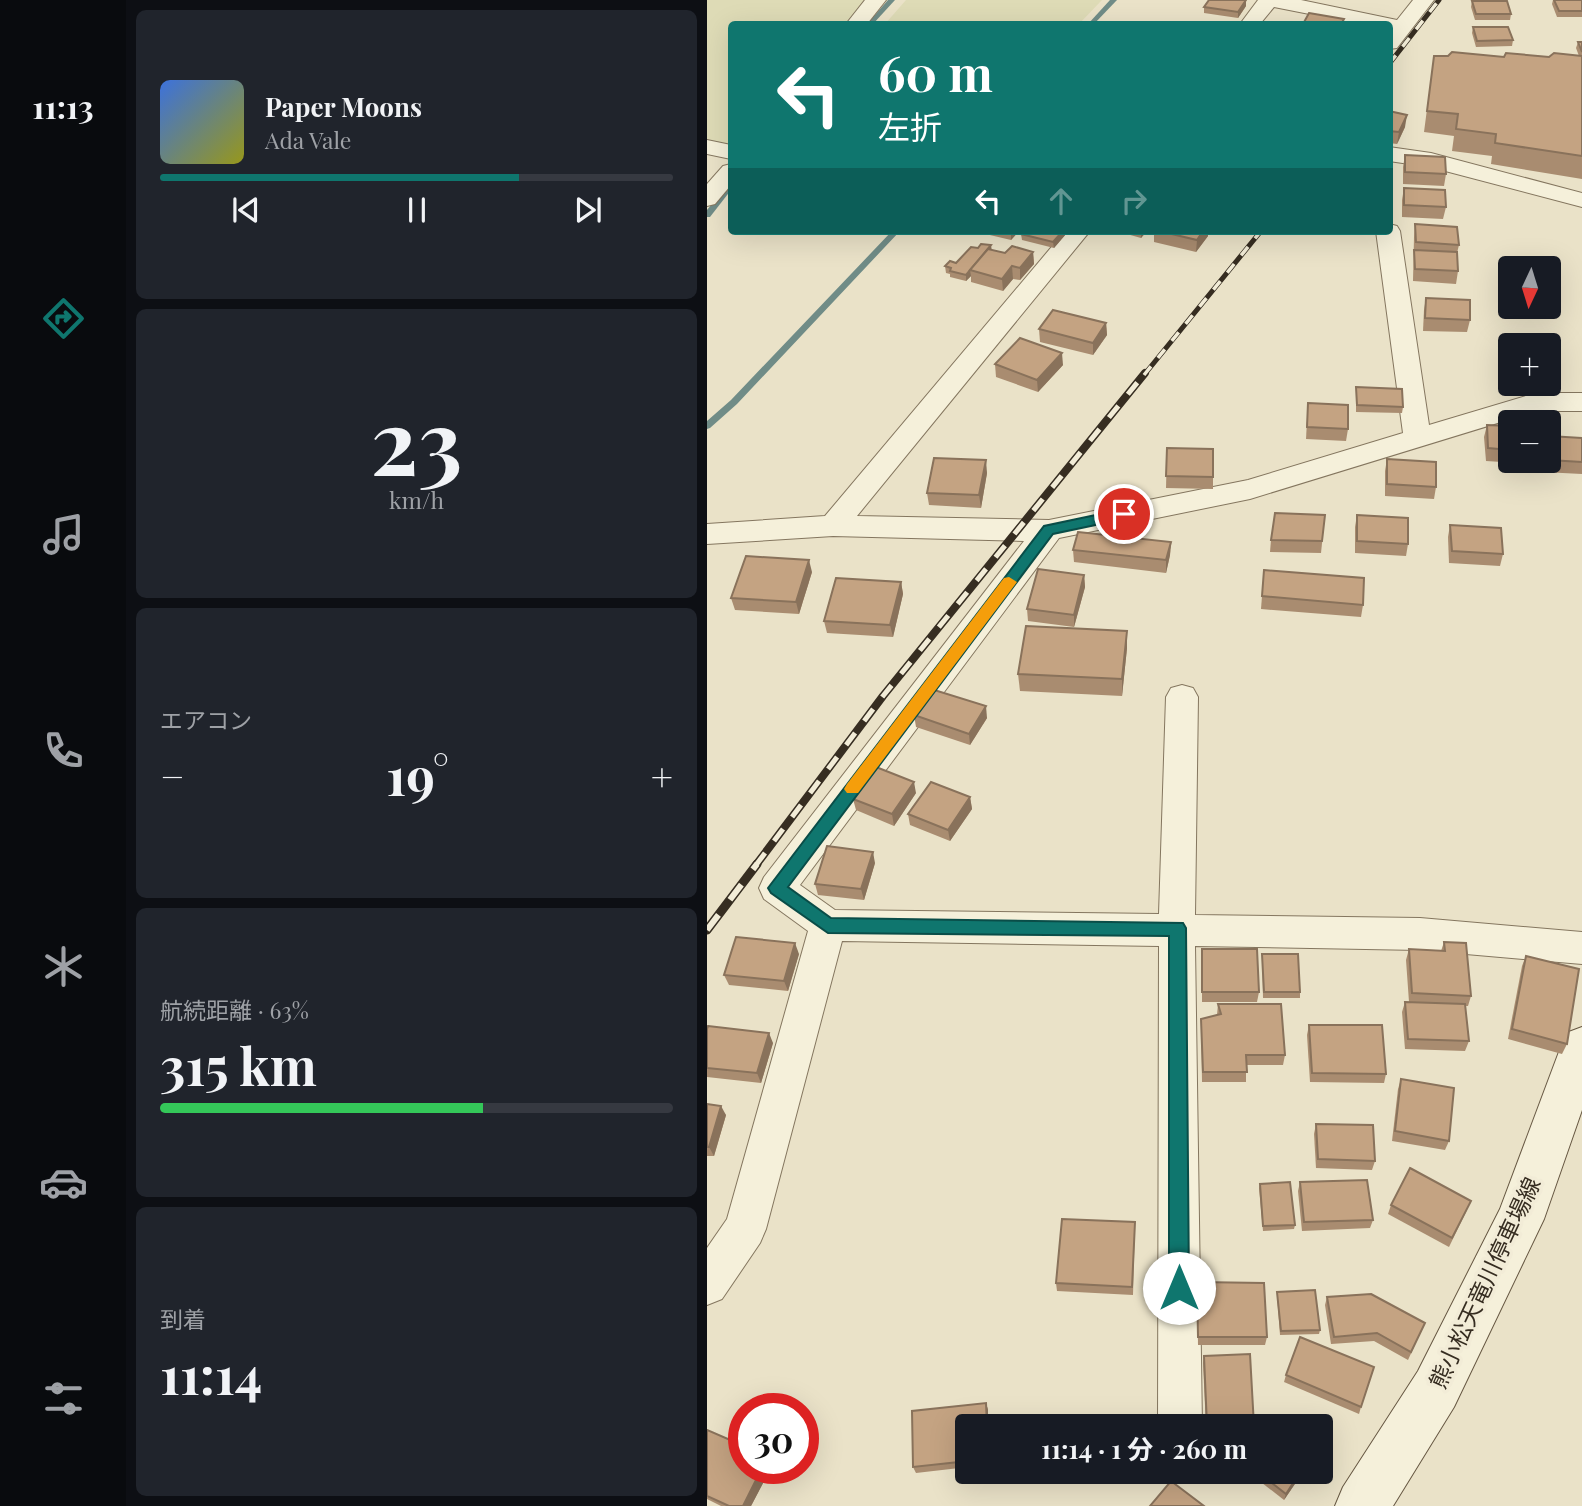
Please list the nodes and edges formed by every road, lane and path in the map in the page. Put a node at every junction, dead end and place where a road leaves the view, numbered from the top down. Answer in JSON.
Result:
{"nodes":[{"id":1,"x":876,"y":0,"type":"edge"},
{"id":2,"x":1270,"y":0,"type":"edge"},
{"id":3,"x":1424,"y":0,"type":"edge"},
{"id":4,"x":858,"y":21,"type":"edge"},
{"id":5,"x":1252,"y":21,"type":"edge"},
{"id":6,"x":1346,"y":21,"type":"edge"},
{"id":7,"x":1396,"y":35,"type":"edge"},
{"id":8,"x":707,"y":147,"type":"edge"},
{"id":9,"x":728,"y":151,"type":"edge"},
{"id":10,"x":1393,"y":155,"type":"edge"},
{"id":11,"x":728,"y":174,"type":"edge"},
{"id":12,"x":707,"y":199,"type":"edge"},
{"id":13,"x":1582,"y":200,"type":"edge"},
{"id":14,"x":1075,"y":235,"type":"edge"},
{"id":15,"x":1389,"y":235,"type":"edge"},
{"id":16,"x":1582,"y":402,"type":"edge"},
{"id":17,"x":1416,"y":438,"type":"junction"},
{"id":18,"x":833,"y":526,"type":"junction"},
{"id":19,"x":1049,"y":530,"type":"junction"},
{"id":20,"x":707,"y":534,"type":"edge"},
{"id":21,"x":1182,"y":697,"type":"dead end"},
{"id":22,"x":828,"y":925,"type":"junction"},
{"id":23,"x":1177,"y":928,"type":"junction"},
{"id":24,"x":1582,"y":948,"type":"edge"},
{"id":25,"x":1582,"y":1047,"type":"edge"},
{"id":26,"x":707,"y":1284,"type":"edge"},
{"id":27,"x":1180,"y":1414,"type":"edge"},
{"id":28,"x":1362,"y":1506,"type":"edge"}],
"edges":[{"from":1,"to":4,"type":"street"},
{"from":2,"to":5,"type":"street"},
{"from":2,"to":6,"type":"street"},
{"from":3,"to":7,"type":"street"},
{"from":8,"to":9,"type":"street"},
{"from":10,"to":13,"type":"street"},
{"from":11,"to":12,"type":"street"},
{"from":14,"to":18,"type":"street"},
{"from":15,"to":17,"type":"street"},
{"from":16,"to":17,"type":"street"},
{"from":17,"to":19,"type":"street"},
{"from":18,"to":19,"type":"street"},
{"from":18,"to":20,"type":"street"},
{"from":19,"to":22,"type":"street"},
{"from":21,"to":23,"type":"street"},
{"from":22,"to":23,"type":"street"},
{"from":22,"to":26,"type":"street"},
{"from":23,"to":24,"type":"street"},
{"from":23,"to":27,"type":"street"},
{"from":25,"to":28,"type":"main road","name":"熊小松天竜川停車場線"}]}
